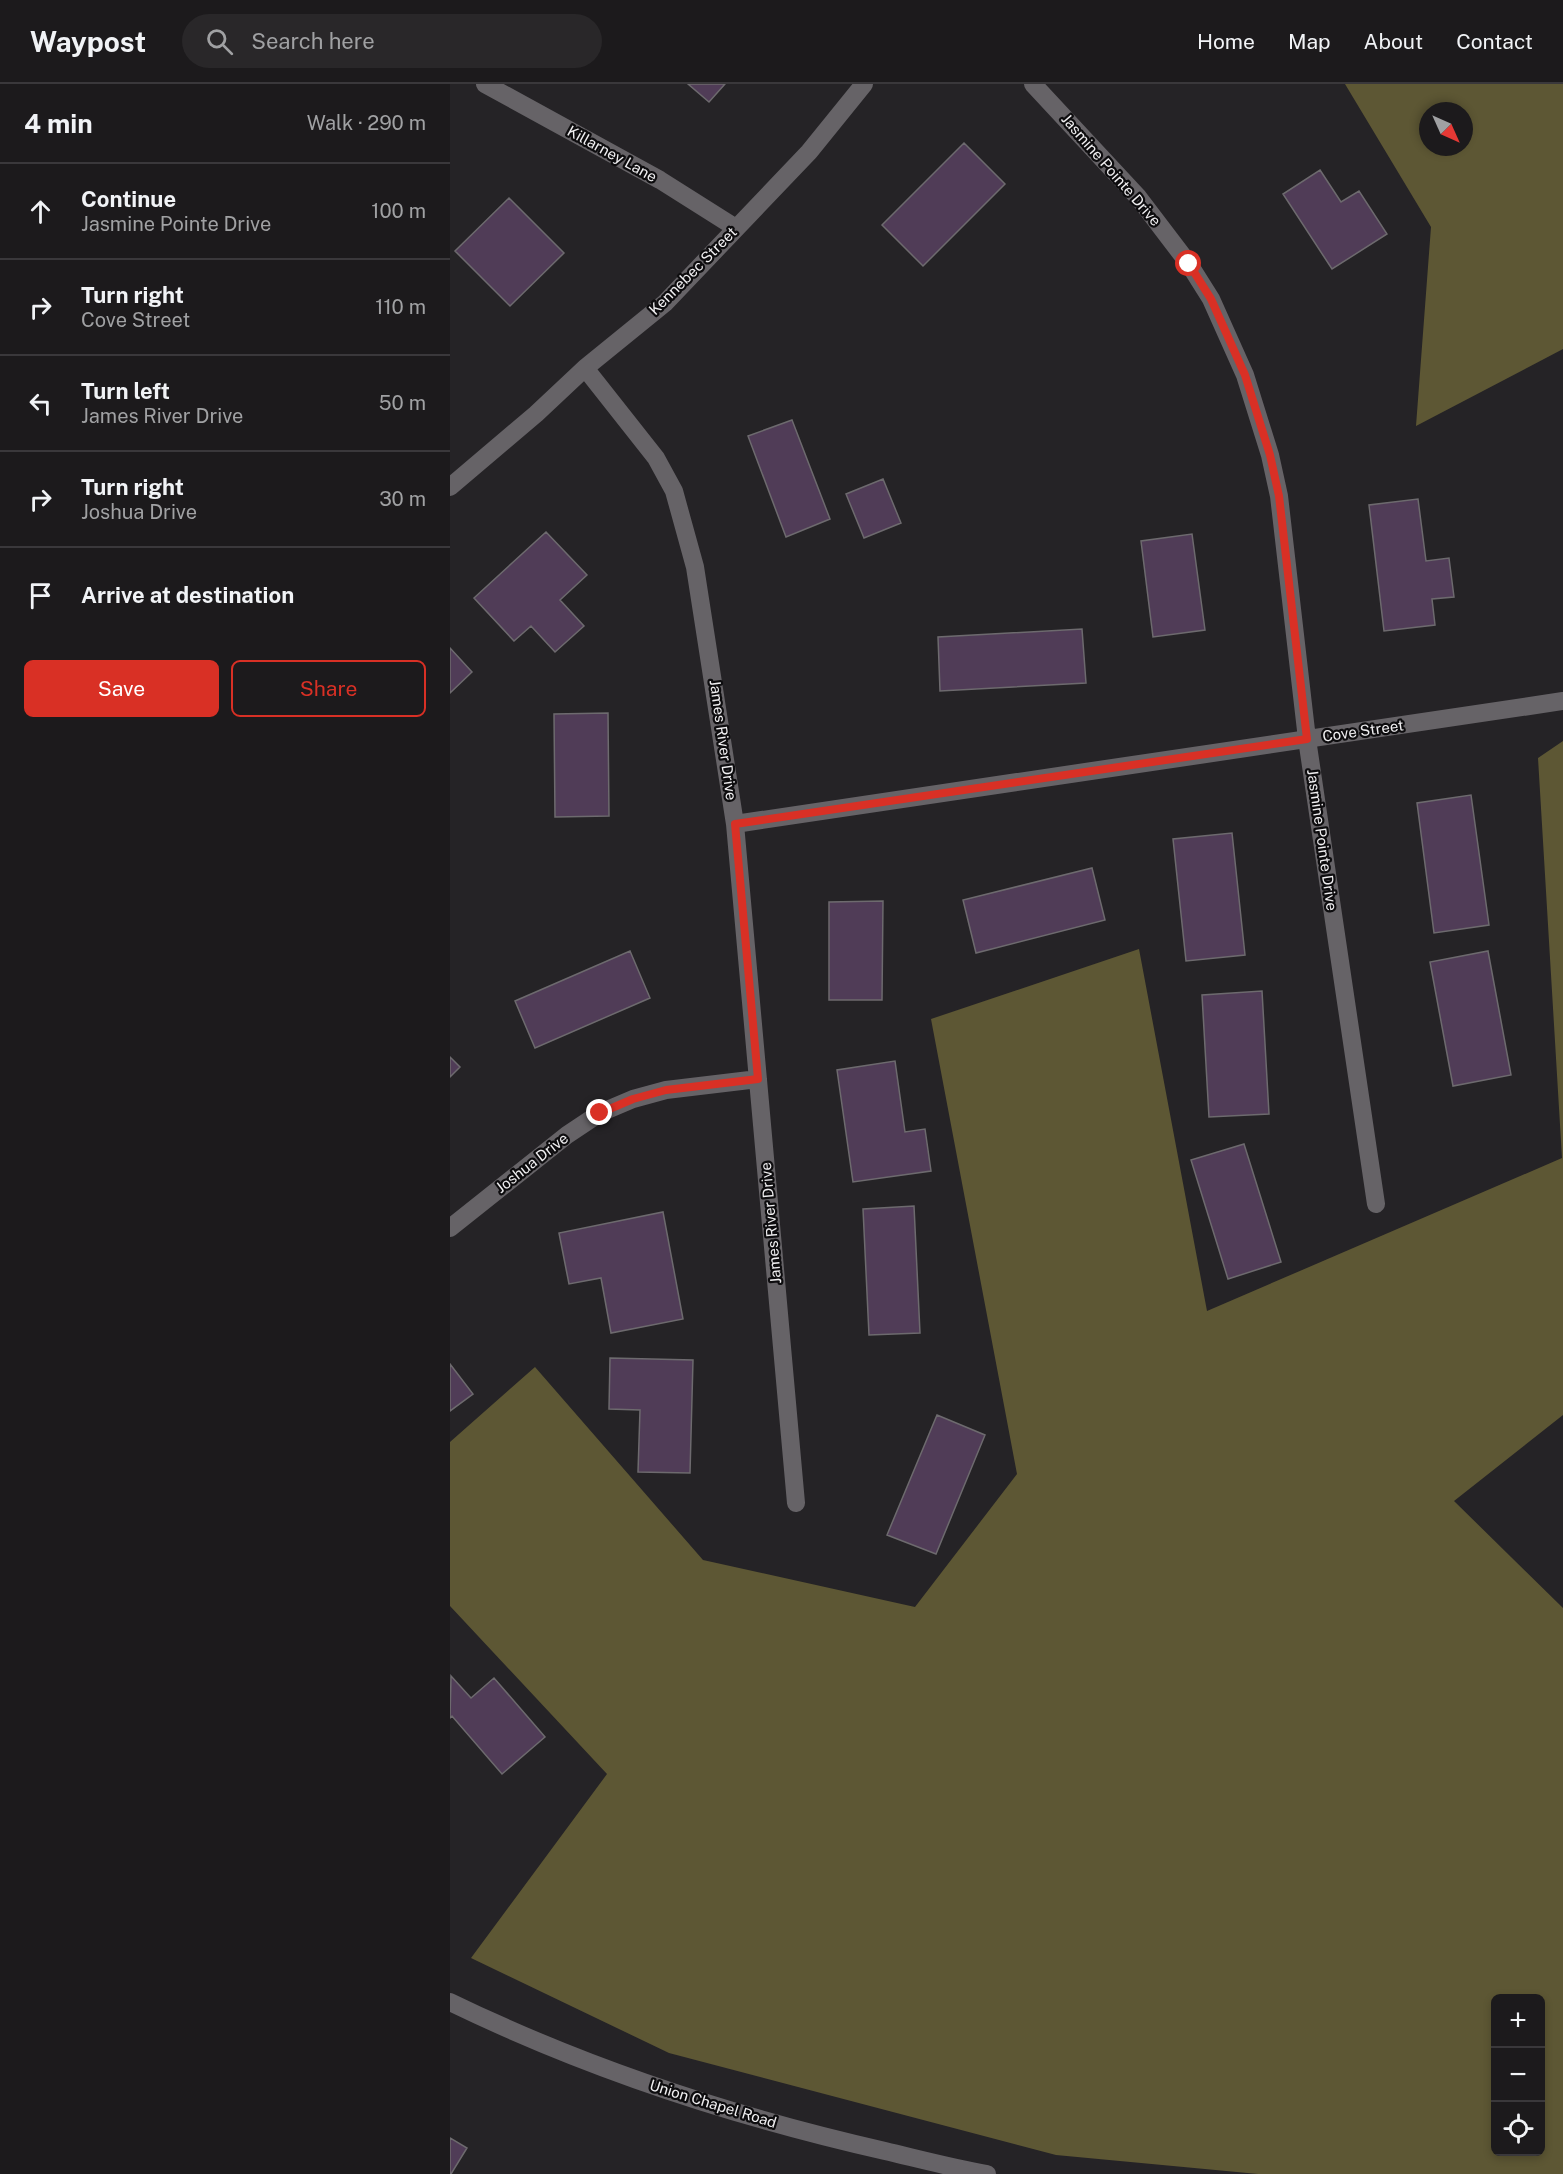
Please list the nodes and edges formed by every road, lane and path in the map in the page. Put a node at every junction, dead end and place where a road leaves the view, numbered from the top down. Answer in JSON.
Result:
{"nodes":[{"id":1,"x":485,"y":84,"type":"edge"},
{"id":2,"x":864,"y":84,"type":"edge"},
{"id":3,"x":1034,"y":84,"type":"edge"},
{"id":4,"x":736,"y":228,"type":"junction"},
{"id":5,"x":585,"y":368,"type":"junction"},
{"id":6,"x":450,"y":487,"type":"edge"},
{"id":7,"x":1563,"y":701,"type":"edge"},
{"id":8,"x":1307,"y":739,"type":"junction"},
{"id":9,"x":735,"y":824,"type":"junction"},
{"id":10,"x":758,"y":1079,"type":"junction"},
{"id":11,"x":1376,"y":1204,"type":"dead end"},
{"id":12,"x":450,"y":1228,"type":"edge"},
{"id":13,"x":796,"y":1503,"type":"dead end"},
{"id":14,"x":450,"y":2002,"type":"edge"},
{"id":15,"x":987,"y":2174,"type":"edge"}],
"edges":[{"from":1,"to":4,"type":"street","name":"Killarney Lane"},
{"from":2,"to":4,"type":"street","name":"Kennebec Street"},
{"from":3,"to":8,"type":"street","name":"Jasmine Pointe Drive"},
{"from":4,"to":5,"type":"street","name":"Kennebec Street"},
{"from":5,"to":6,"type":"street","name":"Kennebec Street"},
{"from":5,"to":9,"type":"street","name":"James River Drive"},
{"from":7,"to":8,"type":"street","name":"Cove Street"},
{"from":8,"to":9,"type":"street","name":"Cove Street"},
{"from":8,"to":11,"type":"street","name":"Jasmine Pointe Drive"},
{"from":9,"to":10,"type":"street","name":"James River Drive"},
{"from":10,"to":12,"type":"street","name":"Joshua Drive"},
{"from":10,"to":13,"type":"street","name":"James River Drive"},
{"from":14,"to":15,"type":"street","name":"Union Chapel Road"}]}
